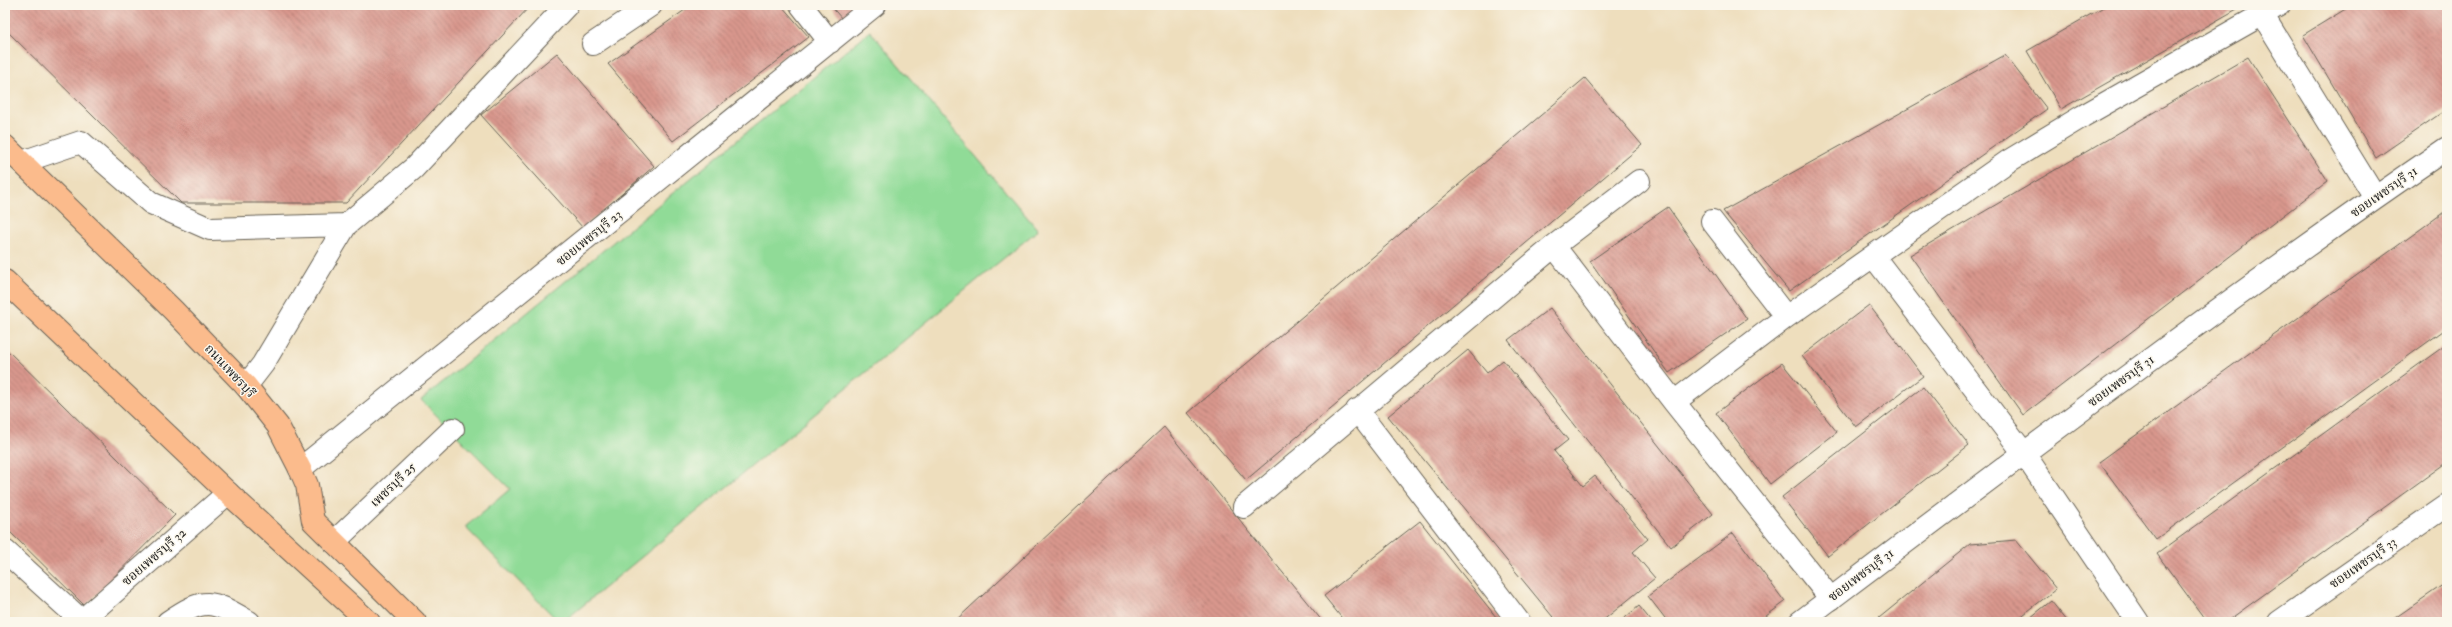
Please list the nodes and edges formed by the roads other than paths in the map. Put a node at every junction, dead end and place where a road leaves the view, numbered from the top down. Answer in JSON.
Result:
{"nodes":[{"id":1,"x":567,"y":5,"type":"edge"},
{"id":2,"x":651,"y":5,"type":"edge"},
{"id":3,"x":801,"y":5,"type":"edge"},
{"id":4,"x":875,"y":5,"type":"edge"},
{"id":5,"x":2271,"y":10,"type":"edge"},
{"id":6,"x":830,"y":42,"type":"junction"},
{"id":7,"x":594,"y":44,"type":"dead end"},
{"id":8,"x":5,"y":146,"type":"edge"},
{"id":9,"x":2447,"y":148,"type":"edge"},
{"id":10,"x":22,"y":162,"type":"junction"},
{"id":11,"x":1639,"y":181,"type":"dead end"},
{"id":12,"x":2376,"y":197,"type":"junction"},
{"id":13,"x":1712,"y":221,"type":"dead end"},
{"id":14,"x":346,"y":225,"type":"junction"},
{"id":15,"x":1554,"y":246,"type":"junction"},
{"id":16,"x":1874,"y":257,"type":"junction"},
{"id":17,"x":5,"y":281,"type":"edge"},
{"id":18,"x":1786,"y":317,"type":"junction"},
{"id":19,"x":246,"y":386,"type":"junction"},
{"id":20,"x":1674,"y":402,"type":"junction"},
{"id":21,"x":1356,"y":410,"type":"junction"},
{"id":22,"x":453,"y":429,"type":"dead end"},
{"id":23,"x":2023,"y":452,"type":"junction"},
{"id":24,"x":300,"y":470,"type":"junction"},
{"id":25,"x":228,"y":492,"type":"junction"},
{"id":26,"x":2447,"y":505,"type":"edge"},
{"id":27,"x":1244,"y":507,"type":"dead end"},
{"id":28,"x":334,"y":542,"type":"junction"},
{"id":29,"x":5,"y":552,"type":"edge"},
{"id":30,"x":1831,"y":599,"type":"junction"},
{"id":31,"x":81,"y":621,"type":"edge"},
{"id":32,"x":168,"y":622,"type":"edge"},
{"id":33,"x":249,"y":622,"type":"edge"},
{"id":34,"x":369,"y":622,"type":"edge"},
{"id":35,"x":415,"y":622,"type":"edge"},
{"id":36,"x":1520,"y":622,"type":"edge"},
{"id":37,"x":1800,"y":622,"type":"edge"},
{"id":38,"x":2138,"y":622,"type":"edge"},
{"id":39,"x":2278,"y":622,"type":"edge"}],
"edges":[{"from":1,"to":14,"type":"street"},
{"from":2,"to":7,"type":"street"},
{"from":3,"to":6,"type":"street"},
{"from":4,"to":6,"type":"street","name":"ซอยเพชรบุรี 23"},
{"from":5,"to":12,"type":"street"},
{"from":5,"to":16,"type":"street"},
{"from":6,"to":24,"type":"street","name":"ซอยเพชรบุรี 23"},
{"from":8,"to":10,"type":"main road","name":"ถนนเพชรบุรี"},
{"from":9,"to":12,"type":"street","name":"ซอยเพชรบุรี 31"},
{"from":10,"to":14,"type":"street"},
{"from":10,"to":19,"type":"main road","name":"ถนนเพชรบุรี"},
{"from":11,"to":15,"type":"street"},
{"from":12,"to":23,"type":"street","name":"ซอยเพชรบุรี 31"},
{"from":13,"to":18,"type":"street"},
{"from":14,"to":19,"type":"street"},
{"from":15,"to":20,"type":"street"},
{"from":15,"to":21,"type":"street"},
{"from":16,"to":18,"type":"street"},
{"from":16,"to":23,"type":"street"},
{"from":17,"to":25,"type":"main road"},
{"from":18,"to":20,"type":"street"},
{"from":19,"to":24,"type":"main road","name":"ถนนเพชรบุรี"},
{"from":20,"to":30,"type":"street"},
{"from":21,"to":27,"type":"street"},
{"from":21,"to":36,"type":"street"},
{"from":22,"to":28,"type":"street","name":"เพชรบุรี 25"},
{"from":23,"to":30,"type":"street","name":"ซอยเพชรบุรี 31"},
{"from":23,"to":38,"type":"street"},
{"from":24,"to":28,"type":"main road","name":"ถนนเพชรบุรี"},
{"from":25,"to":31,"type":"street","name":"ซอยเพชรบุรี 32"},
{"from":25,"to":34,"type":"main road"},
{"from":26,"to":39,"type":"street","name":"ซอยเพชรบุรี 33"},
{"from":28,"to":35,"type":"main road","name":"ถนนเพชรบุรี"},
{"from":29,"to":31,"type":"street"},
{"from":30,"to":37,"type":"street","name":"ซอยเพชรบุรี 31"},
{"from":32,"to":33,"type":"street"}]}
